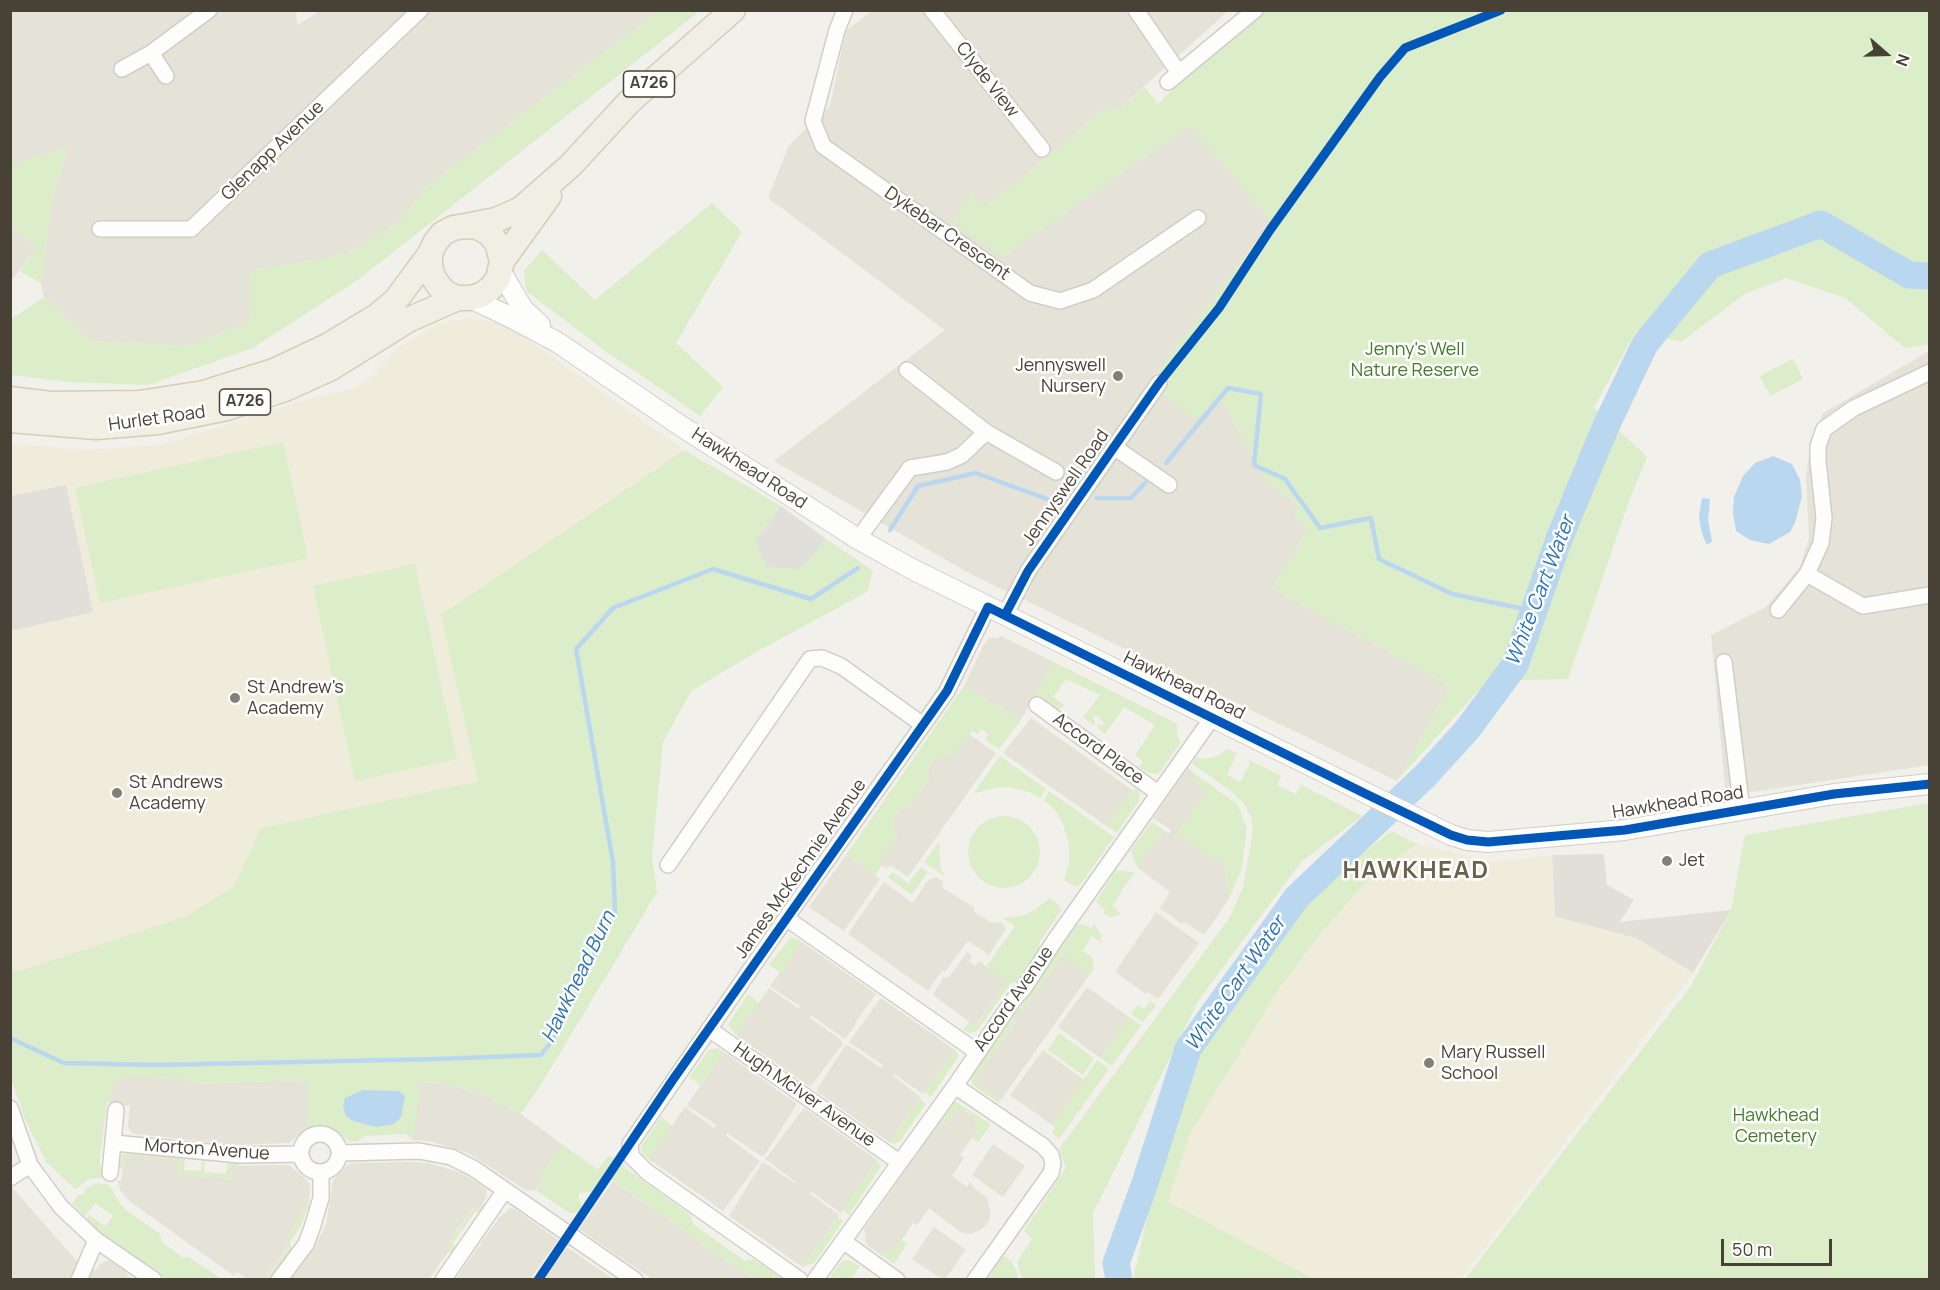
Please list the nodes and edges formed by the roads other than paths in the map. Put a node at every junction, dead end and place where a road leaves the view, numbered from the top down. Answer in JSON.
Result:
{"nodes":[{"id":1,"x":209,"y":10,"type":"edge"},
{"id":2,"x":420,"y":10,"type":"edge"},
{"id":3,"x":734,"y":10,"type":"edge"},
{"id":4,"x":845,"y":10,"type":"edge"},
{"id":5,"x":932,"y":10,"type":"edge"},
{"id":6,"x":1136,"y":10,"type":"edge"},
{"id":7,"x":1255,"y":10,"type":"edge"},
{"id":8,"x":151,"y":53,"type":"junction"},
{"id":9,"x":122,"y":69,"type":"dead end"},
{"id":10,"x":166,"y":76,"type":"dead end"},
{"id":11,"x":1042,"y":149,"type":"dead end"},
{"id":12,"x":571,"y":165,"type":"junction"},
{"id":13,"x":1198,"y":218,"type":"dead end"},
{"id":14,"x":465,"y":226,"type":"junction"},
{"id":15,"x":100,"y":229,"type":"dead end"},
{"id":16,"x":430,"y":254,"type":"junction"},
{"id":17,"x":502,"y":267,"type":"junction"},
{"id":18,"x":464,"y":298,"type":"junction"},
{"id":19,"x":557,"y":342,"type":"junction"},
{"id":20,"x":908,"y":370,"type":"dead end"},
{"id":21,"x":1929,"y":372,"type":"edge"},
{"id":22,"x":1159,"y":383,"type":"dead end"},
{"id":23,"x":10,"y":399,"type":"edge"},
{"id":24,"x":10,"y":420,"type":"edge"},
{"id":25,"x":987,"y":432,"type":"junction"},
{"id":26,"x":1114,"y":447,"type":"junction"},
{"id":27,"x":1056,"y":472,"type":"dead end"},
{"id":28,"x":1169,"y":485,"type":"dead end"},
{"id":29,"x":858,"y":539,"type":"junction"},
{"id":30,"x":1807,"y":574,"type":"junction"},
{"id":31,"x":1929,"y":594,"type":"edge"},
{"id":32,"x":1778,"y":610,"type":"dead end"},
{"id":33,"x":997,"y":611,"type":"junction"},
{"id":34,"x":1724,"y":662,"type":"dead end"},
{"id":35,"x":1037,"y":705,"type":"dead end"},
{"id":36,"x":1212,"y":718,"type":"junction"},
{"id":37,"x":923,"y":725,"type":"junction"},
{"id":38,"x":1929,"y":784,"type":"edge"},
{"id":39,"x":1158,"y":793,"type":"junction"},
{"id":40,"x":1742,"y":811,"type":"junction"},
{"id":41,"x":668,"y":865,"type":"dead end"},
{"id":42,"x":786,"y":918,"type":"junction"},
{"id":43,"x":709,"y":1029,"type":"junction"},
{"id":44,"x":977,"y":1052,"type":"junction"},
{"id":45,"x":955,"y":1086,"type":"junction"},
{"id":46,"x":10,"y":1108,"type":"edge"},
{"id":47,"x":116,"y":1110,"type":"dead end"},
{"id":48,"x":114,"y":1143,"type":"junction"},
{"id":49,"x":339,"y":1153,"type":"junction"},
{"id":50,"x":301,"y":1154,"type":"junction"},
{"id":51,"x":899,"y":1162,"type":"junction"},
{"id":52,"x":30,"y":1165,"type":"junction"},
{"id":53,"x":321,"y":1172,"type":"junction"},
{"id":54,"x":110,"y":1173,"type":"dead end"},
{"id":55,"x":10,"y":1178,"type":"edge"},
{"id":56,"x":505,"y":1190,"type":"junction"},
{"id":57,"x":96,"y":1240,"type":"junction"},
{"id":58,"x":843,"y":1241,"type":"junction"},
{"id":59,"x":79,"y":1280,"type":"edge"},
{"id":60,"x":154,"y":1280,"type":"edge"},
{"id":61,"x":279,"y":1280,"type":"edge"},
{"id":62,"x":443,"y":1280,"type":"edge"},
{"id":63,"x":635,"y":1280,"type":"edge"},
{"id":64,"x":801,"y":1280,"type":"edge"},
{"id":65,"x":815,"y":1280,"type":"edge"},
{"id":66,"x":897,"y":1280,"type":"edge"},
{"id":67,"x":975,"y":1280,"type":"edge"}],
"edges":[{"from":1,"to":8,"type":"street"},
{"from":2,"to":15,"type":"street","name":"Glenapp Avenue"},
{"from":3,"to":12,"type":"main road","number":"A726"},
{"from":4,"to":13,"type":"street","name":"Dykebar Crescent"},
{"from":5,"to":11,"type":"street","name":"Clyde View"},
{"from":6,"to":7,"type":"street"},
{"from":8,"to":9,"type":"street"},
{"from":8,"to":10,"type":"street"},
{"from":12,"to":14,"type":"main road","number":"A726"},
{"from":12,"to":17,"type":"main road","number":"A726"},
{"from":14,"to":16,"type":"main road"},
{"from":14,"to":17,"type":"main road"},
{"from":16,"to":18,"type":"main road"},
{"from":16,"to":23,"type":"main road","name":"Hurlet Road","number":"A726"},
{"from":17,"to":18,"type":"main road"},
{"from":17,"to":19,"type":"street","name":"Hawkhead Road"},
{"from":18,"to":19,"type":"street","name":"Hawkhead Road"},
{"from":18,"to":24,"type":"main road","name":"Hurlet Road","number":"A726"},
{"from":19,"to":29,"type":"street","name":"Hawkhead Road"},
{"from":20,"to":25,"type":"street"},
{"from":21,"to":30,"type":"street"},
{"from":22,"to":26,"type":"street","name":"Jennyswell Road"},
{"from":25,"to":27,"type":"street"},
{"from":25,"to":29,"type":"street"},
{"from":26,"to":28,"type":"street"},
{"from":26,"to":33,"type":"street","name":"Jennyswell Road"},
{"from":29,"to":33,"type":"street","name":"Hawkhead Road"},
{"from":30,"to":31,"type":"street"},
{"from":30,"to":32,"type":"street"},
{"from":33,"to":36,"type":"street","name":"Hawkhead Road"},
{"from":33,"to":37,"type":"street","name":"James McKechnie Avenue"},
{"from":34,"to":40,"type":"street"},
{"from":35,"to":39,"type":"street","name":"Accord Place"},
{"from":36,"to":39,"type":"street","name":"Accord Avenue"},
{"from":36,"to":40,"type":"street","name":"Hawkhead Road"},
{"from":37,"to":41,"type":"street"},
{"from":37,"to":42,"type":"street","name":"James McKechnie Avenue"},
{"from":38,"to":40,"type":"street","name":"Hawkhead Road"},
{"from":39,"to":44,"type":"street","name":"Accord Avenue"},
{"from":42,"to":43,"type":"street","name":"James McKechnie Avenue"},
{"from":42,"to":44,"type":"street"},
{"from":43,"to":51,"type":"street","name":"Hugh McIver Avenue"},
{"from":43,"to":64,"type":"street","name":"James McKechnie Avenue"},
{"from":44,"to":45,"type":"street","name":"Accord Avenue"},
{"from":45,"to":51,"type":"street","name":"Accord Avenue"},
{"from":45,"to":67,"type":"street"},
{"from":46,"to":52,"type":"street"},
{"from":47,"to":48,"type":"street"},
{"from":48,"to":50,"type":"street","name":"Morton Avenue"},
{"from":48,"to":54,"type":"street"},
{"from":49,"to":50,"type":"street"},
{"from":49,"to":53,"type":"street"},
{"from":49,"to":56,"type":"street"},
{"from":50,"to":53,"type":"street"},
{"from":51,"to":58,"type":"street","name":"Accord Avenue"},
{"from":52,"to":55,"type":"street"},
{"from":52,"to":57,"type":"street"},
{"from":53,"to":61,"type":"street"},
{"from":56,"to":62,"type":"street"},
{"from":56,"to":63,"type":"street"},
{"from":57,"to":59,"type":"street"},
{"from":57,"to":60,"type":"street"},
{"from":58,"to":65,"type":"street","name":"Accord Avenue"},
{"from":58,"to":66,"type":"street"}]}
